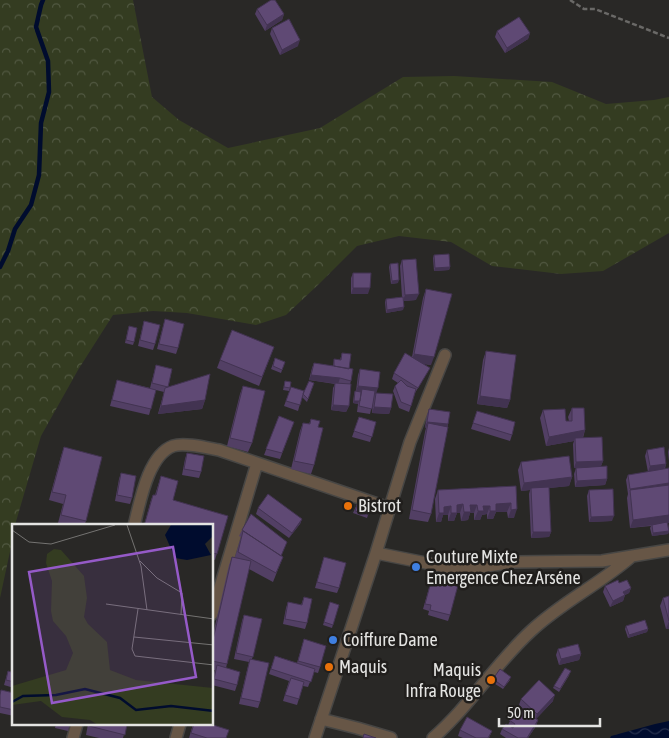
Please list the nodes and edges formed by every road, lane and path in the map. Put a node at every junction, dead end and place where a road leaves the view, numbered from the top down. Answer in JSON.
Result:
{"nodes":[{"id":1,"x":570,"y":0,"type":"edge"},
{"id":2,"x":669,"y":38,"type":"edge"},
{"id":3,"x":445,"y":355,"type":"dead end"},
{"id":4,"x":257,"y":463,"type":"junction"},
{"id":5,"x":389,"y":508,"type":"junction"},
{"id":6,"x":135,"y":524,"type":"edge"},
{"id":7,"x":669,"y":550,"type":"edge"},
{"id":8,"x":376,"y":553,"type":"junction"},
{"id":9,"x":634,"y":555,"type":"junction"},
{"id":10,"x":214,"y":607,"type":"edge"},
{"id":11,"x":321,"y":720,"type":"junction"},
{"id":12,"x":315,"y":738,"type":"edge"},
{"id":13,"x":391,"y":738,"type":"edge"},
{"id":14,"x":433,"y":738,"type":"edge"}],
"edges":[{"from":1,"to":2,"type":"path"},
{"from":3,"to":5,"type":"street"},
{"from":4,"to":5,"type":"street"},
{"from":4,"to":6,"type":"street"},
{"from":4,"to":10,"type":"street"},
{"from":5,"to":8,"type":"street"},
{"from":7,"to":9,"type":"street"},
{"from":8,"to":9,"type":"street"},
{"from":8,"to":11,"type":"street"},
{"from":9,"to":14,"type":"street"},
{"from":11,"to":12,"type":"street"},
{"from":11,"to":13,"type":"street"}]}
